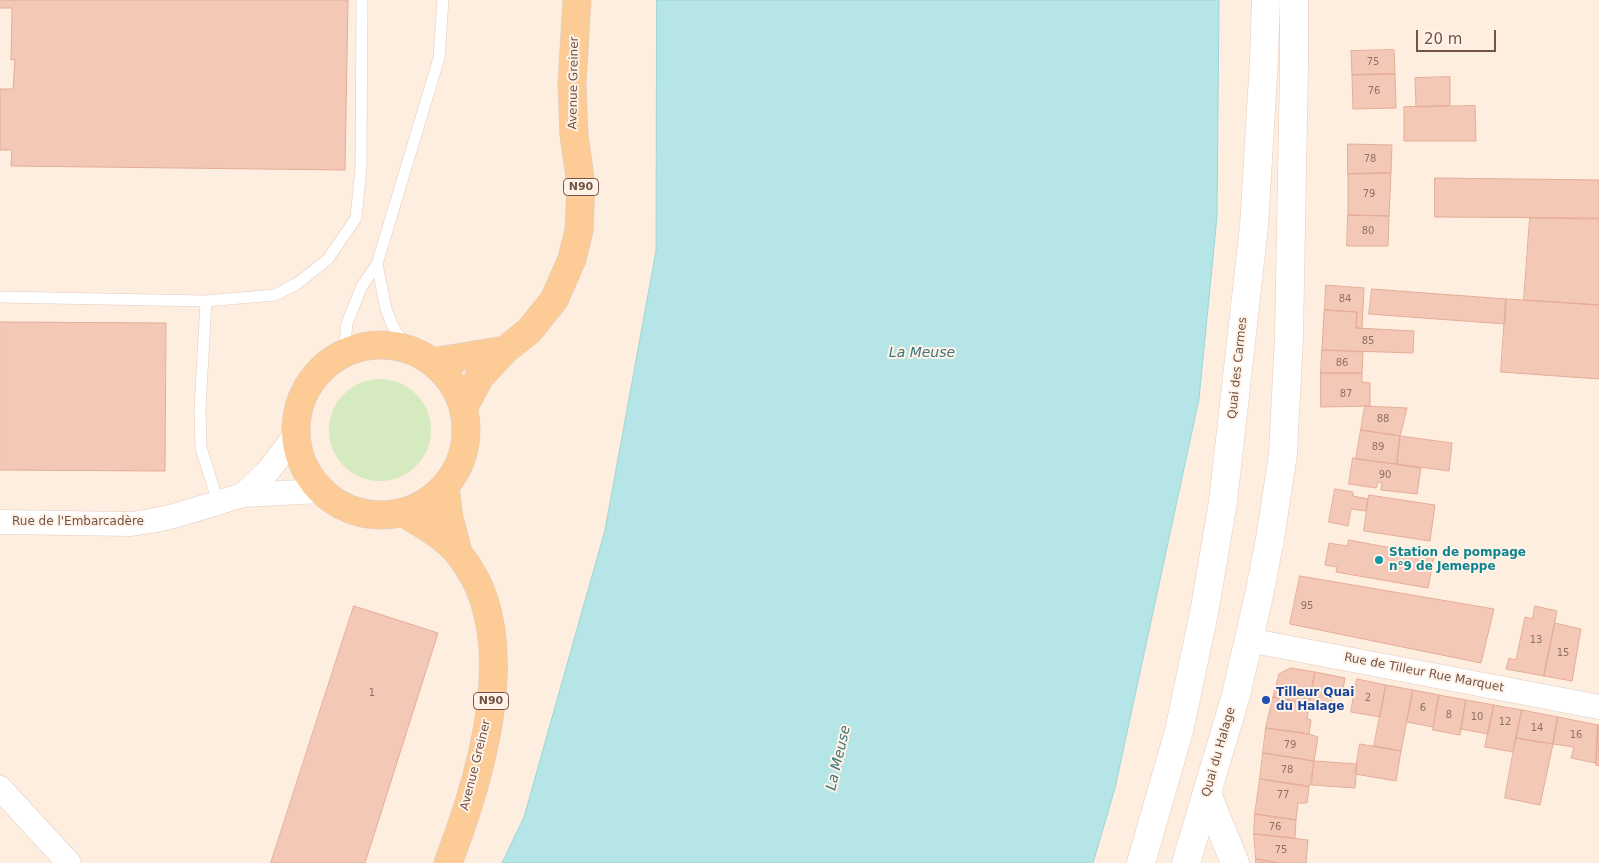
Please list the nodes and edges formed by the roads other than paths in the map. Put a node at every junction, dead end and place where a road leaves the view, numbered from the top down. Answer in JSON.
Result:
{"nodes":[{"id":1,"x":362,"y":0,"type":"edge"},
{"id":2,"x":443,"y":0,"type":"edge"},
{"id":3,"x":577,"y":0,"type":"edge"},
{"id":4,"x":1266,"y":0,"type":"edge"},
{"id":5,"x":1294,"y":0,"type":"edge"},
{"id":6,"x":377,"y":264,"type":"junction"},
{"id":7,"x":0,"y":297,"type":"edge"},
{"id":8,"x":206,"y":301,"type":"junction"},
{"id":9,"x":406,"y":348,"type":"junction"},
{"id":10,"x":504,"y":350,"type":"junction"},
{"id":11,"x":344,"y":353,"type":"junction"},
{"id":12,"x":432,"y":362,"type":"junction"},
{"id":13,"x":464,"y":407,"type":"junction"},
{"id":14,"x":295,"y":436,"type":"junction"},
{"id":15,"x":445,"y":487,"type":"junction"},
{"id":16,"x":320,"y":491,"type":"junction"},
{"id":17,"x":243,"y":495,"type":"junction"},
{"id":18,"x":218,"y":502,"type":"junction"},
{"id":19,"x":404,"y":513,"type":"junction"},
{"id":20,"x":0,"y":522,"type":"edge"},
{"id":21,"x":458,"y":552,"type":"junction"},
{"id":22,"x":1248,"y":640,"type":"junction"},
{"id":23,"x":1599,"y":707,"type":"edge"},
{"id":24,"x":1179,"y":731,"type":"junction"},
{"id":25,"x":0,"y":788,"type":"edge"},
{"id":26,"x":1207,"y":794,"type":"junction"},
{"id":27,"x":69,"y":863,"type":"edge"},
{"id":28,"x":448,"y":863,"type":"edge"},
{"id":29,"x":1141,"y":863,"type":"edge"},
{"id":30,"x":1158,"y":863,"type":"edge"},
{"id":31,"x":1186,"y":863,"type":"edge"},
{"id":32,"x":1235,"y":863,"type":"edge"}],
"edges":[{"from":1,"to":8,"type":"lane"},
{"from":2,"to":6,"type":"lane"},
{"from":3,"to":10,"type":"main road","name":"Avenue Greiner","number":"N90"},
{"from":4,"to":24,"type":"main road","name":"Quai des Carmes"},
{"from":5,"to":22,"type":"main road"},
{"from":6,"to":9,"type":"lane"},
{"from":6,"to":11,"type":"lane"},
{"from":7,"to":8,"type":"lane"},
{"from":8,"to":18,"type":"lane"},
{"from":9,"to":11,"type":"main road"},
{"from":9,"to":12,"type":"main road"},
{"from":10,"to":12,"type":"main road","name":"Avenue Greiner","number":"N90"},
{"from":10,"to":13,"type":"main road","name":"Avenue Greiner","number":"N90"},
{"from":11,"to":14,"type":"main road"},
{"from":12,"to":13,"type":"main road"},
{"from":13,"to":15,"type":"main road"},
{"from":14,"to":16,"type":"main road"},
{"from":14,"to":17,"type":"street","name":"Rue de l'Embarcadère"},
{"from":15,"to":19,"type":"main road"},
{"from":15,"to":21,"type":"main road","name":"Avenue Greiner","number":"N90"},
{"from":16,"to":17,"type":"street","name":"Rue de l'Embarcadère"},
{"from":16,"to":19,"type":"main road"},
{"from":17,"to":18,"type":"street","name":"Rue de l'Embarcadère"},
{"from":18,"to":20,"type":"street","name":"Rue de l'Embarcadère"},
{"from":19,"to":21,"type":"main road","name":"Avenue Greiner","number":"N90"},
{"from":21,"to":28,"type":"main road","name":"Avenue Greiner","number":"N90"},
{"from":22,"to":23,"type":"street","name":"Rue de Tilleur Rue Marquet"},
{"from":22,"to":26,"type":"main road","name":"Quai du Halage"},
{"from":24,"to":29,"type":"main road"},
{"from":24,"to":30,"type":"main road"},
{"from":25,"to":27,"type":"street"},
{"from":26,"to":31,"type":"main road","name":"Quai du Halage"},
{"from":26,"to":32,"type":"main road"}]}
